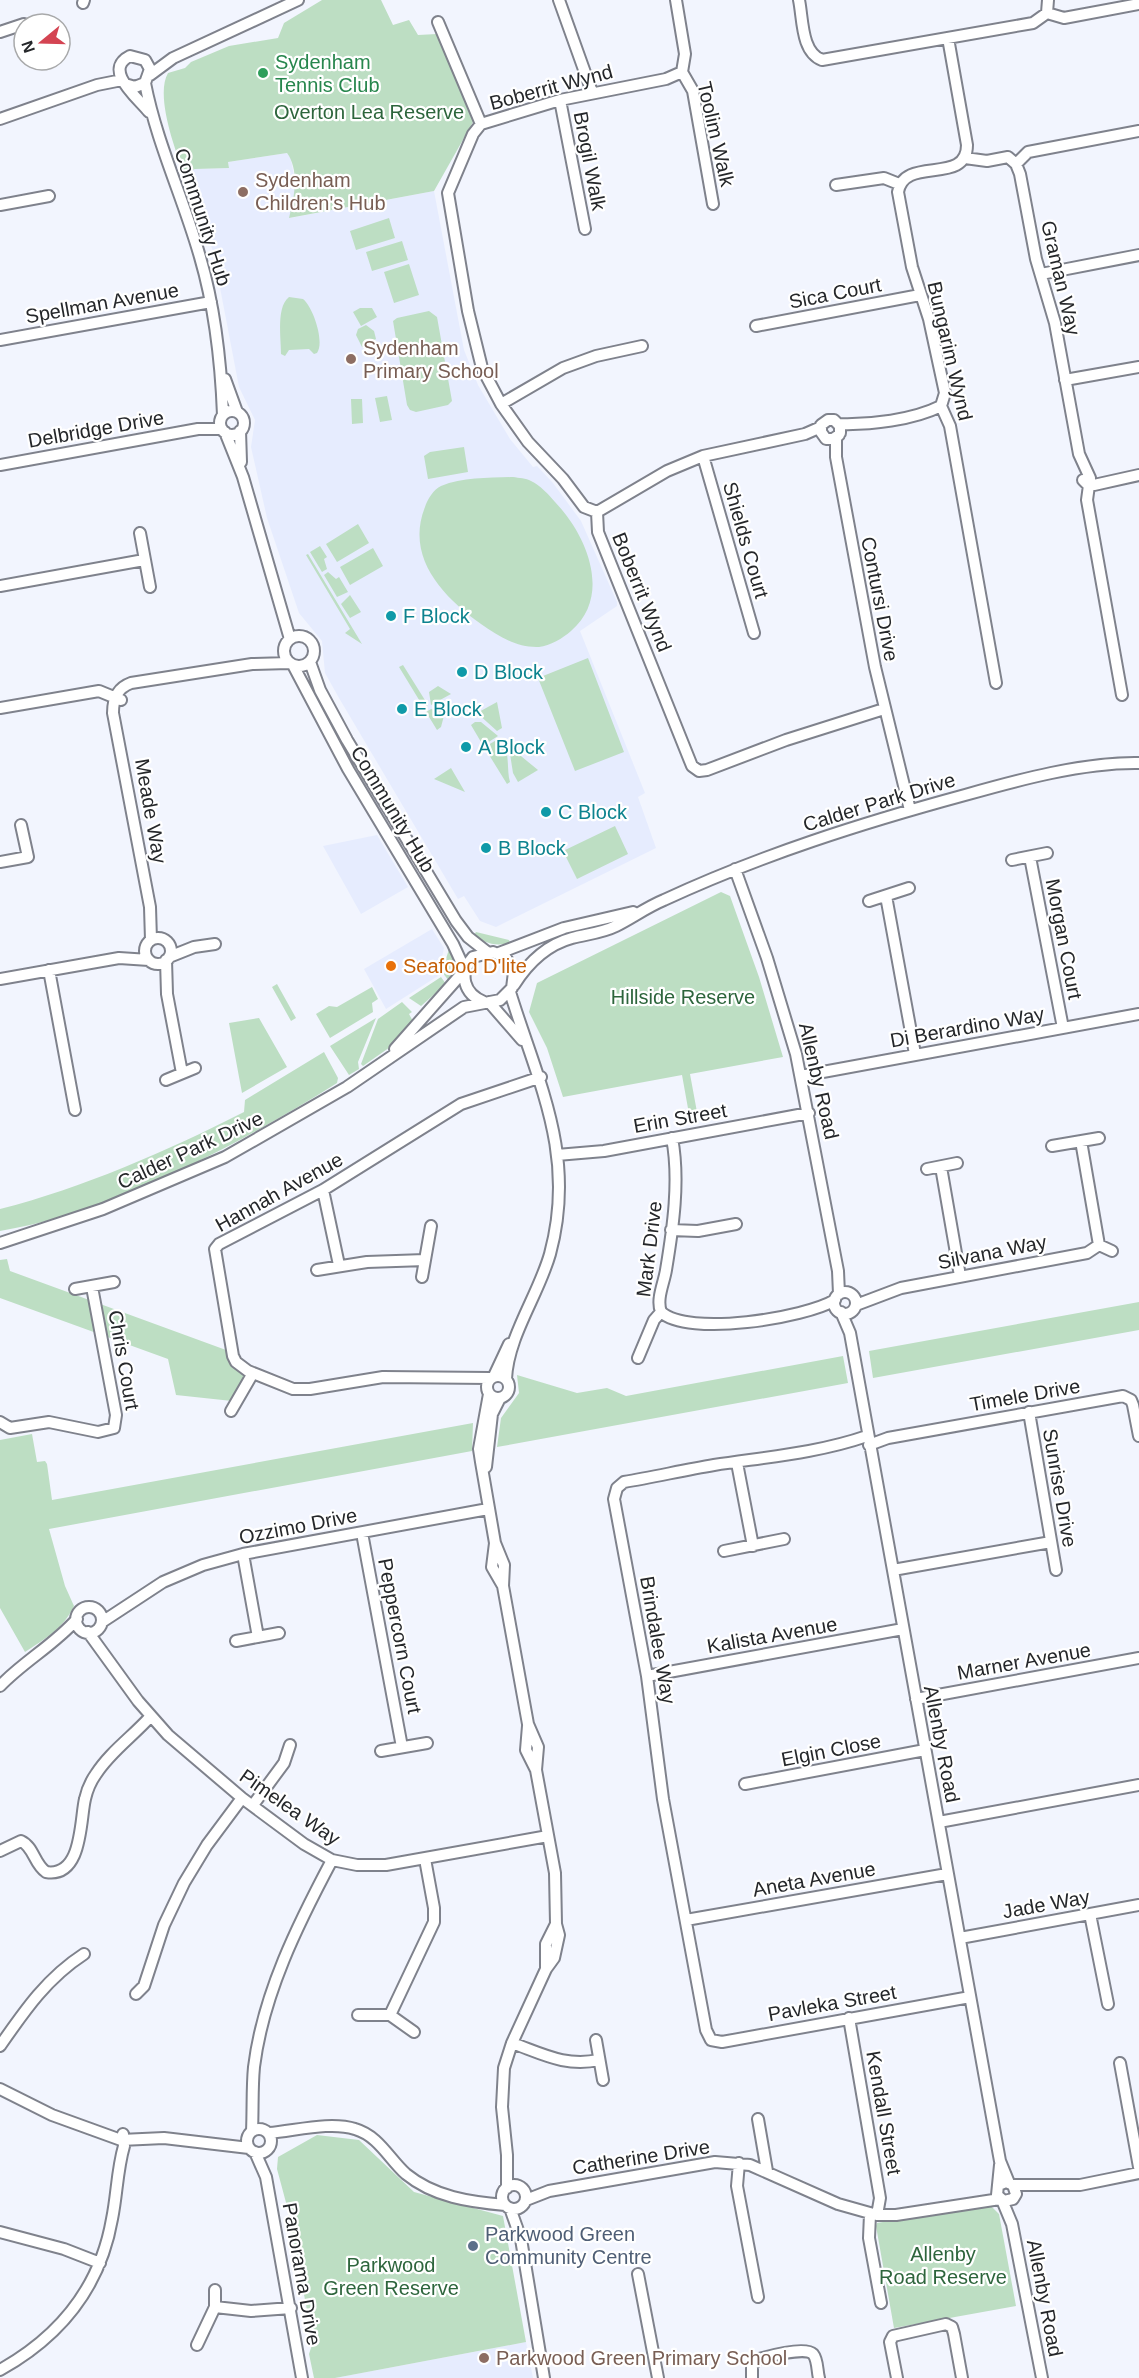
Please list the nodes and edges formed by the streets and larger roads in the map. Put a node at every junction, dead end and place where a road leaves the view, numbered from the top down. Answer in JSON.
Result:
{"nodes":[{"id":1,"x":298,"y":0,"type":"edge"},
{"id":2,"x":559,"y":0,"type":"edge"},
{"id":3,"x":676,"y":0,"type":"edge"},
{"id":4,"x":799,"y":0,"type":"edge"},
{"id":5,"x":1048,"y":0,"type":"edge"},
{"id":6,"x":1139,"y":4,"type":"edge"},
{"id":7,"x":1047,"y":13,"type":"junction"},
{"id":8,"x":438,"y":22,"type":"dead end"},
{"id":9,"x":948,"y":38,"type":"junction"},
{"id":10,"x":173,"y":58,"type":"junction"},
{"id":11,"x":145,"y":60,"type":"junction"},
{"id":12,"x":120,"y":67,"type":"junction"},
{"id":13,"x":682,"y":72,"type":"junction"},
{"id":14,"x":147,"y":79,"type":"junction"},
{"id":15,"x":124,"y":82,"type":"junction"},
{"id":16,"x":97,"y":85,"type":"junction"},
{"id":17,"x":592,"y":92,"type":"junction"},
{"id":18,"x":560,"y":100,"type":"junction"},
{"id":19,"x":149,"y":112,"type":"junction"},
{"id":20,"x":0,"y":119,"type":"edge"},
{"id":21,"x":482,"y":124,"type":"junction"},
{"id":22,"x":1139,"y":131,"type":"edge"},
{"id":23,"x":965,"y":158,"type":"junction"},
{"id":24,"x":1016,"y":164,"type":"junction"},
{"id":25,"x":836,"y":184,"type":"dead end"},
{"id":26,"x":899,"y":184,"type":"junction"},
{"id":27,"x":49,"y":196,"type":"dead end"},
{"id":28,"x":713,"y":204,"type":"dead end"},
{"id":29,"x":0,"y":205,"type":"edge"},
{"id":30,"x":585,"y":228,"type":"dead end"},
{"id":31,"x":1139,"y":255,"type":"edge"},
{"id":32,"x":1041,"y":274,"type":"junction"},
{"id":33,"x":920,"y":295,"type":"junction"},
{"id":34,"x":211,"y":302,"type":"junction"},
{"id":35,"x":756,"y":326,"type":"dead end"},
{"id":36,"x":0,"y":340,"type":"edge"},
{"id":37,"x":642,"y":346,"type":"dead end"},
{"id":38,"x":1139,"y":367,"type":"edge"},
{"id":39,"x":222,"y":370,"type":"junction"},
{"id":40,"x":1065,"y":380,"type":"junction"},
{"id":41,"x":501,"y":404,"type":"junction"},
{"id":42,"x":942,"y":406,"type":"junction"},
{"id":43,"x":237,"y":412,"type":"junction"},
{"id":44,"x":223,"y":424,"type":"junction"},
{"id":45,"x":240,"y":431,"type":"junction"},
{"id":46,"x":831,"y":433,"type":"junction"},
{"id":47,"x":703,"y":456,"type":"junction"},
{"id":48,"x":0,"y":465,"type":"edge"},
{"id":49,"x":1139,"y":475,"type":"edge"},
{"id":50,"x":243,"y":477,"type":"junction"},
{"id":51,"x":1089,"y":481,"type":"junction"},
{"id":52,"x":597,"y":512,"type":"junction"},
{"id":53,"x":140,"y":533,"type":"dead end"},
{"id":54,"x":144,"y":560,"type":"junction"},
{"id":55,"x":0,"y":586,"type":"edge"},
{"id":56,"x":150,"y":587,"type":"dead end"},
{"id":57,"x":754,"y":633,"type":"dead end"},
{"id":58,"x":295,"y":638,"type":"junction"},
{"id":59,"x":284,"y":649,"type":"junction"},
{"id":60,"x":310,"y":662,"type":"junction"},
{"id":61,"x":252,"y":664,"type":"junction"},
{"id":62,"x":291,"y":664,"type":"junction"},
{"id":63,"x":996,"y":683,"type":"dead end"},
{"id":64,"x":1122,"y":696,"type":"dead end"},
{"id":65,"x":118,"y":698,"type":"junction"},
{"id":66,"x":0,"y":708,"type":"edge"},
{"id":67,"x":884,"y":709,"type":"junction"},
{"id":68,"x":1139,"y":762,"type":"edge"},
{"id":69,"x":388,"y":808,"type":"junction"},
{"id":70,"x":912,"y":809,"type":"junction"},
{"id":71,"x":375,"y":815,"type":"junction"},
{"id":72,"x":21,"y":825,"type":"dead end"},
{"id":73,"x":1047,"y":853,"type":"dead end"},
{"id":74,"x":1030,"y":856,"type":"junction"},
{"id":75,"x":1012,"y":860,"type":"dead end"},
{"id":76,"x":0,"y":862,"type":"edge"},
{"id":77,"x":732,"y":870,"type":"junction"},
{"id":78,"x":432,"y":881,"type":"junction"},
{"id":79,"x":419,"y":888,"type":"junction"},
{"id":80,"x":909,"y":888,"type":"dead end"},
{"id":81,"x":885,"y":896,"type":"junction"},
{"id":82,"x":869,"y":901,"type":"dead end"},
{"id":83,"x":639,"y":911,"type":"junction"},
{"id":84,"x":157,"y":941,"type":"junction"},
{"id":85,"x":215,"y":944,"type":"dead end"},
{"id":86,"x":194,"y":947,"type":"junction"},
{"id":87,"x":493,"y":952,"type":"junction"},
{"id":88,"x":119,"y":958,"type":"junction"},
{"id":89,"x":167,"y":959,"type":"junction"},
{"id":90,"x":151,"y":961,"type":"junction"},
{"id":91,"x":50,"y":970,"type":"junction"},
{"id":92,"x":465,"y":970,"type":"junction"},
{"id":93,"x":0,"y":979,"type":"edge"},
{"id":94,"x":511,"y":990,"type":"junction"},
{"id":95,"x":167,"y":994,"type":"junction"},
{"id":96,"x":486,"y":1002,"type":"junction"},
{"id":97,"x":1139,"y":1014,"type":"edge"},
{"id":98,"x":1063,"y":1028,"type":"junction"},
{"id":99,"x":528,"y":1047,"type":"junction"},
{"id":100,"x":915,"y":1054,"type":"junction"},
{"id":101,"x":383,"y":1063,"type":"junction"},
{"id":102,"x":195,"y":1068,"type":"dead end"},
{"id":103,"x":182,"y":1073,"type":"junction"},
{"id":104,"x":539,"y":1074,"type":"junction"},
{"id":105,"x":801,"y":1076,"type":"junction"},
{"id":106,"x":166,"y":1080,"type":"dead end"},
{"id":107,"x":75,"y":1110,"type":"dead end"},
{"id":108,"x":809,"y":1113,"type":"junction"},
{"id":109,"x":672,"y":1138,"type":"junction"},
{"id":110,"x":1099,"y":1138,"type":"dead end"},
{"id":111,"x":1081,"y":1141,"type":"junction"},
{"id":112,"x":1052,"y":1146,"type":"dead end"},
{"id":113,"x":557,"y":1155,"type":"junction"},
{"id":114,"x":957,"y":1164,"type":"dead end"},
{"id":115,"x":941,"y":1167,"type":"junction"},
{"id":116,"x":927,"y":1169,"type":"dead end"},
{"id":117,"x":323,"y":1191,"type":"junction"},
{"id":118,"x":736,"y":1224,"type":"dead end"},
{"id":119,"x":431,"y":1226,"type":"dead end"},
{"id":120,"x":671,"y":1230,"type":"junction"},
{"id":121,"x":0,"y":1243,"type":"edge"},
{"id":122,"x":1099,"y":1245,"type":"junction"},
{"id":123,"x":1112,"y":1251,"type":"dead end"},
{"id":124,"x":424,"y":1260,"type":"junction"},
{"id":125,"x":339,"y":1265,"type":"junction"},
{"id":126,"x":317,"y":1270,"type":"dead end"},
{"id":127,"x":960,"y":1276,"type":"junction"},
{"id":128,"x":422,"y":1277,"type":"dead end"},
{"id":129,"x":114,"y":1282,"type":"dead end"},
{"id":130,"x":92,"y":1287,"type":"junction"},
{"id":131,"x":75,"y":1289,"type":"dead end"},
{"id":132,"x":845,"y":1302,"type":"junction"},
{"id":133,"x":661,"y":1312,"type":"junction"},
{"id":134,"x":522,"y":1324,"type":"junction"},
{"id":135,"x":638,"y":1358,"type":"dead end"},
{"id":136,"x":253,"y":1373,"type":"junction"},
{"id":137,"x":506,"y":1379,"type":"junction"},
{"id":138,"x":490,"y":1384,"type":"junction"},
{"id":139,"x":500,"y":1398,"type":"junction"},
{"id":140,"x":231,"y":1411,"type":"dead end"},
{"id":141,"x":1029,"y":1412,"type":"junction"},
{"id":142,"x":0,"y":1422,"type":"edge"},
{"id":143,"x":1139,"y":1436,"type":"edge"},
{"id":144,"x":868,"y":1440,"type":"junction"},
{"id":145,"x":737,"y":1463,"type":"junction"},
{"id":146,"x":484,"y":1484,"type":"junction"},
{"id":147,"x":488,"y":1509,"type":"junction"},
{"id":148,"x":362,"y":1533,"type":"junction"},
{"id":149,"x":784,"y":1539,"type":"dead end"},
{"id":150,"x":1051,"y":1542,"type":"junction"},
{"id":151,"x":753,"y":1546,"type":"junction"},
{"id":152,"x":724,"y":1551,"type":"dead end"},
{"id":153,"x":243,"y":1554,"type":"junction"},
{"id":154,"x":892,"y":1570,"type":"junction"},
{"id":155,"x":1056,"y":1570,"type":"dead end"},
{"id":156,"x":124,"y":1605,"type":"junction"},
{"id":157,"x":98,"y":1611,"type":"junction"},
{"id":158,"x":77,"y":1619,"type":"junction"},
{"id":159,"x":93,"y":1628,"type":"junction"},
{"id":160,"x":903,"y":1629,"type":"junction"},
{"id":161,"x":279,"y":1634,"type":"dead end"},
{"id":162,"x":258,"y":1637,"type":"junction"},
{"id":163,"x":59,"y":1639,"type":"junction"},
{"id":164,"x":236,"y":1641,"type":"dead end"},
{"id":165,"x":1139,"y":1658,"type":"edge"},
{"id":166,"x":647,"y":1676,"type":"junction"},
{"id":167,"x":0,"y":1686,"type":"edge"},
{"id":168,"x":916,"y":1699,"type":"junction"},
{"id":169,"x":152,"y":1719,"type":"junction"},
{"id":170,"x":427,"y":1743,"type":"dead end"},
{"id":171,"x":290,"y":1745,"type":"dead end"},
{"id":172,"x":402,"y":1747,"type":"junction"},
{"id":173,"x":925,"y":1750,"type":"junction"},
{"id":174,"x":381,"y":1751,"type":"dead end"},
{"id":175,"x":745,"y":1784,"type":"dead end"},
{"id":176,"x":1139,"y":1785,"type":"edge"},
{"id":177,"x":242,"y":1798,"type":"junction"},
{"id":178,"x":253,"y":1805,"type":"junction"},
{"id":179,"x":939,"y":1822,"type":"junction"},
{"id":180,"x":548,"y":1836,"type":"junction"},
{"id":181,"x":0,"y":1851,"type":"edge"},
{"id":182,"x":425,"y":1859,"type":"junction"},
{"id":183,"x":332,"y":1860,"type":"junction"},
{"id":184,"x":948,"y":1874,"type":"junction"},
{"id":185,"x":1139,"y":1905,"type":"edge"},
{"id":186,"x":1090,"y":1914,"type":"junction"},
{"id":187,"x":686,"y":1920,"type":"junction"},
{"id":188,"x":960,"y":1938,"type":"junction"},
{"id":189,"x":84,"y":1954,"type":"dead end"},
{"id":190,"x":136,"y":1994,"type":"dead end"},
{"id":191,"x":970,"y":1997,"type":"junction"},
{"id":192,"x":1108,"y":2004,"type":"dead end"},
{"id":193,"x":358,"y":2015,"type":"dead end"},
{"id":194,"x":390,"y":2015,"type":"junction"},
{"id":195,"x":849,"y":2018,"type":"junction"},
{"id":196,"x":706,"y":2030,"type":"joint"},
{"id":197,"x":414,"y":2032,"type":"dead end"},
{"id":198,"x":596,"y":2040,"type":"dead end"},
{"id":199,"x":512,"y":2043,"type":"junction"},
{"id":200,"x":0,"y":2046,"type":"edge"},
{"id":201,"x":599,"y":2061,"type":"junction"},
{"id":202,"x":1120,"y":2063,"type":"dead end"},
{"id":203,"x":603,"y":2080,"type":"dead end"},
{"id":204,"x":0,"y":2090,"type":"edge"},
{"id":205,"x":758,"y":2119,"type":"dead end"},
{"id":206,"x":258,"y":2131,"type":"junction"},
{"id":207,"x":293,"y":2132,"type":"junction"},
{"id":208,"x":122,"y":2138,"type":"junction"},
{"id":209,"x":221,"y":2144,"type":"junction"},
{"id":210,"x":260,"y":2149,"type":"junction"},
{"id":211,"x":739,"y":2163,"type":"junction"},
{"id":212,"x":1139,"y":2167,"type":"edge"},
{"id":213,"x":767,"y":2171,"type":"junction"},
{"id":214,"x":1139,"y":2173,"type":"edge"},
{"id":215,"x":1006,"y":2192,"type":"junction"},
{"id":216,"x":517,"y":2193,"type":"junction"},
{"id":217,"x":480,"y":2201,"type":"junction"},
{"id":218,"x":508,"y":2206,"type":"junction"},
{"id":219,"x":873,"y":2214,"type":"junction"},
{"id":220,"x":0,"y":2232,"type":"edge"},
{"id":221,"x":521,"y":2238,"type":"junction"},
{"id":222,"x":100,"y":2263,"type":"junction"},
{"id":223,"x":638,"y":2274,"type":"dead end"},
{"id":224,"x":215,"y":2290,"type":"dead end"},
{"id":225,"x":758,"y":2297,"type":"dead end"},
{"id":226,"x":881,"y":2303,"type":"dead end"},
{"id":227,"x":215,"y":2307,"type":"junction"},
{"id":228,"x":291,"y":2308,"type":"junction"},
{"id":229,"x":197,"y":2345,"type":"dead end"},
{"id":230,"x":0,"y":2370,"type":"edge"},
{"id":231,"x":546,"y":2375,"type":"edge"},
{"id":232,"x":302,"y":2378,"type":"edge"},
{"id":233,"x":658,"y":2378,"type":"edge"},
{"id":234,"x":752,"y":2378,"type":"edge"},
{"id":235,"x":819,"y":2378,"type":"edge"},
{"id":236,"x":897,"y":2378,"type":"edge"},
{"id":237,"x":962,"y":2378,"type":"edge"},
{"id":238,"x":1042,"y":2378,"type":"edge"}],
"edges":[{"from":1,"to":10,"type":"street"},
{"from":2,"to":17,"type":"street"},
{"from":3,"to":13,"type":"street"},
{"from":4,"to":9,"type":"street"},
{"from":5,"to":7,"type":"street"},
{"from":6,"to":7,"type":"street"},
{"from":7,"to":9,"type":"street"},
{"from":8,"to":21,"type":"street"},
{"from":9,"to":23,"type":"street"},
{"from":10,"to":11,"type":"street"},
{"from":10,"to":14,"type":"street"},
{"from":11,"to":12,"type":"street"},
{"from":11,"to":14,"type":"street"},
{"from":12,"to":15,"type":"street"},
{"from":12,"to":16,"type":"street"},
{"from":13,"to":17,"type":"street","name":"Boberrit Wynd"},
{"from":13,"to":28,"type":"street","name":"Toolim Walk"},
{"from":14,"to":15,"type":"street"},
{"from":14,"to":19,"type":"street","name":"Community Hub"},
{"from":15,"to":16,"type":"street"},
{"from":15,"to":19,"type":"street","name":"Community Hub"},
{"from":16,"to":20,"type":"street"},
{"from":17,"to":18,"type":"street","name":"Boberrit Wynd"},
{"from":18,"to":21,"type":"street","name":"Boberrit Wynd"},
{"from":18,"to":30,"type":"street","name":"Brogil Walk"},
{"from":19,"to":34,"type":"street","name":"Community Hub"},
{"from":21,"to":41,"type":"street","name":"Boberrit Wynd"},
{"from":22,"to":24,"type":"street"},
{"from":23,"to":24,"type":"street"},
{"from":23,"to":26,"type":"street"},
{"from":24,"to":32,"type":"street","name":"Graman Way"},
{"from":25,"to":26,"type":"street"},
{"from":26,"to":33,"type":"street","name":"Bungarim Wynd"},
{"from":27,"to":29,"type":"street"},
{"from":31,"to":32,"type":"street"},
{"from":32,"to":40,"type":"street","name":"Graman Way"},
{"from":33,"to":35,"type":"street","name":"Sica Court"},
{"from":33,"to":42,"type":"street","name":"Bungarim Wynd"},
{"from":34,"to":36,"type":"street","name":"Spellman Avenue"},
{"from":34,"to":39,"type":"street","name":"Community Hub"},
{"from":37,"to":41,"type":"street"},
{"from":38,"to":40,"type":"street"},
{"from":39,"to":43,"type":"street","name":"Community Hub"},
{"from":39,"to":44,"type":"street","name":"Community Hub"},
{"from":40,"to":51,"type":"street","name":"Graman Way"},
{"from":41,"to":52,"type":"street","name":"Boberrit Wynd"},
{"from":42,"to":46,"type":"street"},
{"from":42,"to":63,"type":"street","name":"Bungarim Wynd"},
{"from":43,"to":44,"type":"street"},
{"from":43,"to":45,"type":"street"},
{"from":44,"to":45,"type":"street"},
{"from":44,"to":48,"type":"street","name":"Delbridge Drive"},
{"from":44,"to":50,"type":"street","name":"Community Hub"},
{"from":45,"to":50,"type":"street","name":"Community Hub"},
{"from":46,"to":47,"type":"street"},
{"from":46,"to":67,"type":"street","name":"Contursi Drive"},
{"from":47,"to":52,"type":"street"},
{"from":47,"to":57,"type":"street","name":"Shields Court"},
{"from":49,"to":51,"type":"street"},
{"from":50,"to":58,"type":"street","name":"Community Hub"},
{"from":51,"to":64,"type":"street"},
{"from":52,"to":67,"type":"street","name":"Boberrit Wynd"},
{"from":53,"to":54,"type":"street"},
{"from":54,"to":55,"type":"street"},
{"from":54,"to":56,"type":"street"},
{"from":58,"to":59,"type":"street"},
{"from":58,"to":60,"type":"street"},
{"from":59,"to":61,"type":"street"},
{"from":59,"to":62,"type":"street"},
{"from":60,"to":62,"type":"street"},
{"from":60,"to":69,"type":"street","name":"Community Hub"},
{"from":61,"to":62,"type":"street"},
{"from":61,"to":65,"type":"street"},
{"from":62,"to":71,"type":"street","name":"Community Hub"},
{"from":65,"to":66,"type":"street"},
{"from":65,"to":84,"type":"street","name":"Meade Way"},
{"from":67,"to":70,"type":"street","name":"Contursi Drive"},
{"from":68,"to":70,"type":"street","name":"Calder Park Drive"},
{"from":69,"to":71,"type":"street"},
{"from":69,"to":78,"type":"street","name":"Community Hub"},
{"from":70,"to":77,"type":"street","name":"Calder Park Drive"},
{"from":71,"to":79,"type":"street","name":"Community Hub"},
{"from":72,"to":76,"type":"street"},
{"from":73,"to":74,"type":"street","name":"Morgan Court"},
{"from":74,"to":75,"type":"street","name":"Morgan Court"},
{"from":74,"to":98,"type":"street","name":"Morgan Court"},
{"from":77,"to":83,"type":"street","name":"Calder Park Drive"},
{"from":77,"to":105,"type":"street","name":"Allenby Road"},
{"from":78,"to":79,"type":"street"},
{"from":78,"to":87,"type":"street","name":"Community Hub"},
{"from":79,"to":92,"type":"street","name":"Community Hub"},
{"from":80,"to":81,"type":"street"},
{"from":81,"to":82,"type":"street"},
{"from":81,"to":100,"type":"street"},
{"from":83,"to":87,"type":"street","name":"Calder Park Drive"},
{"from":83,"to":94,"type":"street","name":"Calder Park Drive"},
{"from":84,"to":86,"type":"street"},
{"from":84,"to":88,"type":"street"},
{"from":84,"to":89,"type":"street"},
{"from":84,"to":90,"type":"street"},
{"from":85,"to":86,"type":"street"},
{"from":86,"to":89,"type":"street"},
{"from":87,"to":92,"type":"street"},
{"from":87,"to":94,"type":"street"},
{"from":88,"to":90,"type":"street"},
{"from":88,"to":91,"type":"street"},
{"from":89,"to":90,"type":"street"},
{"from":89,"to":95,"type":"street"},
{"from":90,"to":95,"type":"street"},
{"from":91,"to":93,"type":"street"},
{"from":91,"to":107,"type":"street"},
{"from":92,"to":96,"type":"street"},
{"from":92,"to":101,"type":"street","name":"Calder Park Drive"},
{"from":94,"to":96,"type":"street"},
{"from":94,"to":99,"type":"street"},
{"from":95,"to":103,"type":"street"},
{"from":96,"to":99,"type":"street"},
{"from":96,"to":101,"type":"street","name":"Calder Park Drive"},
{"from":97,"to":98,"type":"street","name":"Di Berardino Way"},
{"from":98,"to":100,"type":"street","name":"Di Berardino Way"},
{"from":99,"to":104,"type":"street"},
{"from":100,"to":105,"type":"street","name":"Di Berardino Way"},
{"from":101,"to":121,"type":"street","name":"Calder Park Drive"},
{"from":102,"to":103,"type":"street"},
{"from":103,"to":106,"type":"street"},
{"from":104,"to":113,"type":"street"},
{"from":104,"to":117,"type":"street","name":"Hannah Avenue"},
{"from":105,"to":108,"type":"street","name":"Allenby Road"},
{"from":108,"to":109,"type":"street","name":"Erin Street"},
{"from":108,"to":132,"type":"street","name":"Allenby Road"},
{"from":109,"to":113,"type":"street","name":"Erin Street"},
{"from":109,"to":120,"type":"street","name":"Mark Drive"},
{"from":110,"to":111,"type":"street"},
{"from":111,"to":112,"type":"street"},
{"from":111,"to":122,"type":"street"},
{"from":113,"to":134,"type":"street"},
{"from":114,"to":115,"type":"street"},
{"from":115,"to":116,"type":"street"},
{"from":115,"to":127,"type":"street"},
{"from":117,"to":125,"type":"street"},
{"from":117,"to":136,"type":"street","name":"Hannah Avenue"},
{"from":118,"to":120,"type":"street"},
{"from":119,"to":124,"type":"street"},
{"from":120,"to":133,"type":"street","name":"Mark Drive"},
{"from":122,"to":123,"type":"street"},
{"from":122,"to":127,"type":"street","name":"Silvana Way"},
{"from":124,"to":125,"type":"street"},
{"from":124,"to":128,"type":"street"},
{"from":125,"to":126,"type":"street"},
{"from":127,"to":132,"type":"street","name":"Silvana Way"},
{"from":129,"to":130,"type":"street","name":"Chris Court"},
{"from":130,"to":131,"type":"street","name":"Chris Court"},
{"from":130,"to":142,"type":"street","name":"Chris Court"},
{"from":132,"to":133,"type":"street","name":"Silvana Way"},
{"from":132,"to":144,"type":"street","name":"Allenby Road"},
{"from":133,"to":135,"type":"street","name":"Mark Drive"},
{"from":134,"to":137,"type":"street"},
{"from":134,"to":138,"type":"street"},
{"from":136,"to":138,"type":"street","name":"Hannah Avenue"},
{"from":136,"to":140,"type":"street"},
{"from":137,"to":138,"type":"street"},
{"from":137,"to":139,"type":"street"},
{"from":138,"to":139,"type":"street"},
{"from":138,"to":146,"type":"street"},
{"from":139,"to":146,"type":"street"},
{"from":141,"to":143,"type":"street","name":"Timele Drive"},
{"from":141,"to":144,"type":"street","name":"Timele Drive"},
{"from":141,"to":150,"type":"street","name":"Sunrise Drive"},
{"from":144,"to":145,"type":"street","name":"Brindalee Way"},
{"from":144,"to":154,"type":"street","name":"Allenby Road"},
{"from":145,"to":151,"type":"street"},
{"from":145,"to":166,"type":"street","name":"Brindalee Way"},
{"from":146,"to":147,"type":"street"},
{"from":147,"to":148,"type":"street","name":"Ozzimo Drive"},
{"from":147,"to":180,"type":"street"},
{"from":148,"to":153,"type":"street","name":"Ozzimo Drive"},
{"from":148,"to":172,"type":"street","name":"Peppercorn Court"},
{"from":149,"to":151,"type":"street"},
{"from":150,"to":154,"type":"street"},
{"from":150,"to":155,"type":"street","name":"Sunrise Drive"},
{"from":151,"to":152,"type":"street"},
{"from":153,"to":156,"type":"street","name":"Ozzimo Drive"},
{"from":153,"to":162,"type":"street"},
{"from":154,"to":160,"type":"street","name":"Allenby Road"},
{"from":156,"to":157,"type":"street","name":"Ozzimo Drive"},
{"from":156,"to":159,"type":"street","name":"Ozzimo Drive"},
{"from":157,"to":158,"type":"street"},
{"from":157,"to":159,"type":"street"},
{"from":158,"to":159,"type":"street"},
{"from":158,"to":163,"type":"street"},
{"from":159,"to":163,"type":"street","name":"Ozzimo Drive"},
{"from":159,"to":169,"type":"street","name":"Pimelea Way"},
{"from":160,"to":166,"type":"street","name":"Kalista Avenue"},
{"from":160,"to":168,"type":"street","name":"Allenby Road"},
{"from":161,"to":162,"type":"street"},
{"from":162,"to":164,"type":"street"},
{"from":163,"to":167,"type":"street"},
{"from":165,"to":168,"type":"street","name":"Marner Avenue"},
{"from":166,"to":187,"type":"street","name":"Brindalee Way"},
{"from":168,"to":173,"type":"street","name":"Allenby Road"},
{"from":169,"to":177,"type":"street","name":"Pimelea Way"},
{"from":169,"to":181,"type":"street"},
{"from":170,"to":172,"type":"street"},
{"from":171,"to":178,"type":"street"},
{"from":172,"to":174,"type":"street"},
{"from":173,"to":175,"type":"street","name":"Elgin Close"},
{"from":173,"to":179,"type":"street","name":"Allenby Road"},
{"from":176,"to":179,"type":"street"},
{"from":177,"to":178,"type":"street","name":"Pimelea Way"},
{"from":177,"to":190,"type":"street"},
{"from":178,"to":183,"type":"street","name":"Pimelea Way"},
{"from":179,"to":184,"type":"street","name":"Allenby Road"},
{"from":180,"to":182,"type":"street","name":"Pimelea Way"},
{"from":180,"to":199,"type":"street"},
{"from":182,"to":183,"type":"street","name":"Pimelea Way"},
{"from":182,"to":194,"type":"street"},
{"from":183,"to":206,"type":"street"},
{"from":184,"to":187,"type":"street","name":"Aneta Avenue"},
{"from":184,"to":188,"type":"street","name":"Allenby Road"},
{"from":185,"to":186,"type":"street","name":"Jade Way"},
{"from":186,"to":188,"type":"street","name":"Jade Way"},
{"from":186,"to":192,"type":"street"},
{"from":187,"to":196,"type":"street","name":"Brindalee Way"},
{"from":188,"to":191,"type":"street","name":"Allenby Road"},
{"from":189,"to":200,"type":"street"},
{"from":191,"to":195,"type":"street","name":"Pavleka Street"},
{"from":191,"to":215,"type":"street","name":"Allenby Road"},
{"from":193,"to":194,"type":"street"},
{"from":194,"to":197,"type":"street"},
{"from":195,"to":196,"type":"street","name":"Pavleka Street"},
{"from":195,"to":219,"type":"street","name":"Kendall Street"},
{"from":198,"to":201,"type":"street"},
{"from":199,"to":201,"type":"street"},
{"from":199,"to":216,"type":"street"},
{"from":201,"to":203,"type":"street"},
{"from":202,"to":212,"type":"street"},
{"from":204,"to":208,"type":"street"},
{"from":205,"to":213,"type":"street"},
{"from":206,"to":207,"type":"street"},
{"from":206,"to":209,"type":"street"},
{"from":206,"to":210,"type":"street"},
{"from":206,"to":210,"type":"street"},
{"from":207,"to":210,"type":"street"},
{"from":207,"to":217,"type":"street"},
{"from":208,"to":209,"type":"street"},
{"from":208,"to":222,"type":"street"},
{"from":209,"to":210,"type":"street"},
{"from":210,"to":228,"type":"street","name":"Panorama Drive"},
{"from":211,"to":213,"type":"street","name":"Catherine Drive"},
{"from":211,"to":216,"type":"street","name":"Catherine Drive"},
{"from":211,"to":225,"type":"street"},
{"from":213,"to":219,"type":"street","name":"Catherine Drive"},
{"from":214,"to":215,"type":"street","name":"Catherine Drive"},
{"from":215,"to":219,"type":"street","name":"Catherine Drive"},
{"from":215,"to":238,"type":"street","name":"Allenby Road"},
{"from":216,"to":217,"type":"street","name":"Catherine Drive"},
{"from":216,"to":218,"type":"street"},
{"from":216,"to":218,"type":"street"},
{"from":216,"to":221,"type":"street"},
{"from":217,"to":218,"type":"street"},
{"from":218,"to":221,"type":"street"},
{"from":219,"to":226,"type":"street","name":"Kendall Street"},
{"from":220,"to":222,"type":"street"},
{"from":221,"to":231,"type":"street"},
{"from":222,"to":230,"type":"street"},
{"from":223,"to":233,"type":"street"},
{"from":224,"to":227,"type":"street"},
{"from":227,"to":228,"type":"street"},
{"from":227,"to":229,"type":"street"},
{"from":228,"to":232,"type":"street","name":"Panorama Drive"},
{"from":234,"to":235,"type":"street"},
{"from":236,"to":237,"type":"street"}]}
